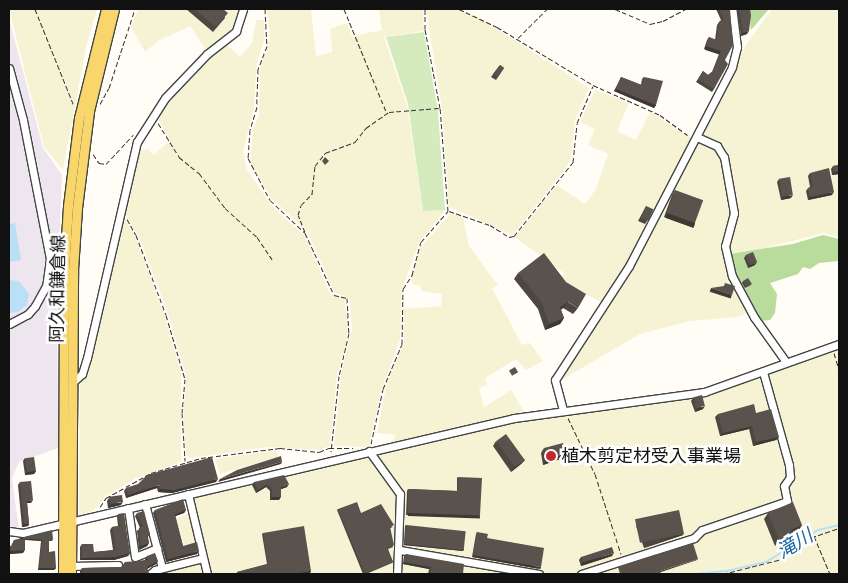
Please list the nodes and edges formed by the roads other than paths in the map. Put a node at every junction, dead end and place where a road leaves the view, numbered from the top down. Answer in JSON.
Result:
{"nodes":[{"id":1,"x":106,"y":9,"type":"edge"},
{"id":2,"x":114,"y":9,"type":"edge"},
{"id":3,"x":244,"y":9,"type":"edge"},
{"id":4,"x":732,"y":9,"type":"edge"},
{"id":5,"x":9,"y":68,"type":"edge"},
{"id":6,"x":696,"y":138,"type":"junction"},
{"id":7,"x":9,"y":324,"type":"edge"},
{"id":8,"x":836,"y":346,"type":"edge"},
{"id":9,"x":786,"y":362,"type":"junction"},
{"id":10,"x":763,"y":372,"type":"junction"},
{"id":11,"x":73,"y":382,"type":"junction"},
{"id":12,"x":563,"y":410,"type":"junction"},
{"id":13,"x":370,"y":451,"type":"junction"},
{"id":14,"x":188,"y":494,"type":"junction"},
{"id":15,"x":144,"y":504,"type":"junction"},
{"id":16,"x":128,"y":508,"type":"junction"},
{"id":17,"x":68,"y":522,"type":"junction"},
{"id":18,"x":9,"y":532,"type":"edge"},
{"id":19,"x":23,"y":533,"type":"junction"},
{"id":20,"x":9,"y":536,"type":"edge"},
{"id":21,"x":156,"y":548,"type":"junction"},
{"id":22,"x":400,"y":550,"type":"junction"},
{"id":23,"x":203,"y":558,"type":"junction"},
{"id":24,"x":118,"y":565,"type":"edge"},
{"id":25,"x":162,"y":568,"type":"junction"},
{"id":26,"x":71,"y":570,"type":"edge"},
{"id":27,"x":63,"y":574,"type":"edge"},
{"id":28,"x":150,"y":574,"type":"edge"},
{"id":29,"x":206,"y":574,"type":"edge"},
{"id":30,"x":397,"y":574,"type":"edge"},
{"id":31,"x":539,"y":574,"type":"edge"},
{"id":32,"x":581,"y":574,"type":"edge"}],
"edges":[{"from":1,"to":17,"type":"main road","name":"阿久和鎌倉線"},
{"from":2,"to":11,"type":"main road","name":"阿久和鎌倉線"},
{"from":3,"to":11,"type":"street"},
{"from":4,"to":6,"type":"street"},
{"from":5,"to":7,"type":"street"},
{"from":6,"to":9,"type":"street"},
{"from":6,"to":12,"type":"street"},
{"from":8,"to":9,"type":"street"},
{"from":9,"to":10,"type":"street"},
{"from":10,"to":12,"type":"street"},
{"from":10,"to":32,"type":"street"},
{"from":11,"to":17,"type":"main road","name":"阿久和鎌倉線"},
{"from":12,"to":13,"type":"street"},
{"from":13,"to":14,"type":"street"},
{"from":13,"to":22,"type":"street"},
{"from":14,"to":15,"type":"street"},
{"from":14,"to":23,"type":"street"},
{"from":15,"to":16,"type":"street"},
{"from":15,"to":21,"type":"street"},
{"from":16,"to":17,"type":"street"},
{"from":16,"to":21,"type":"street"},
{"from":17,"to":19,"type":"street"},
{"from":17,"to":26,"type":"main road","name":"阿久和鎌倉線"},
{"from":17,"to":27,"type":"main road","name":"阿久和鎌倉線"},
{"from":18,"to":19,"type":"street"},
{"from":19,"to":20,"type":"street"},
{"from":21,"to":25,"type":"street"},
{"from":22,"to":30,"type":"street"},
{"from":22,"to":31,"type":"street"},
{"from":23,"to":25,"type":"street"},
{"from":23,"to":29,"type":"street"},
{"from":24,"to":26,"type":"street"},
{"from":25,"to":28,"type":"street"}]}
